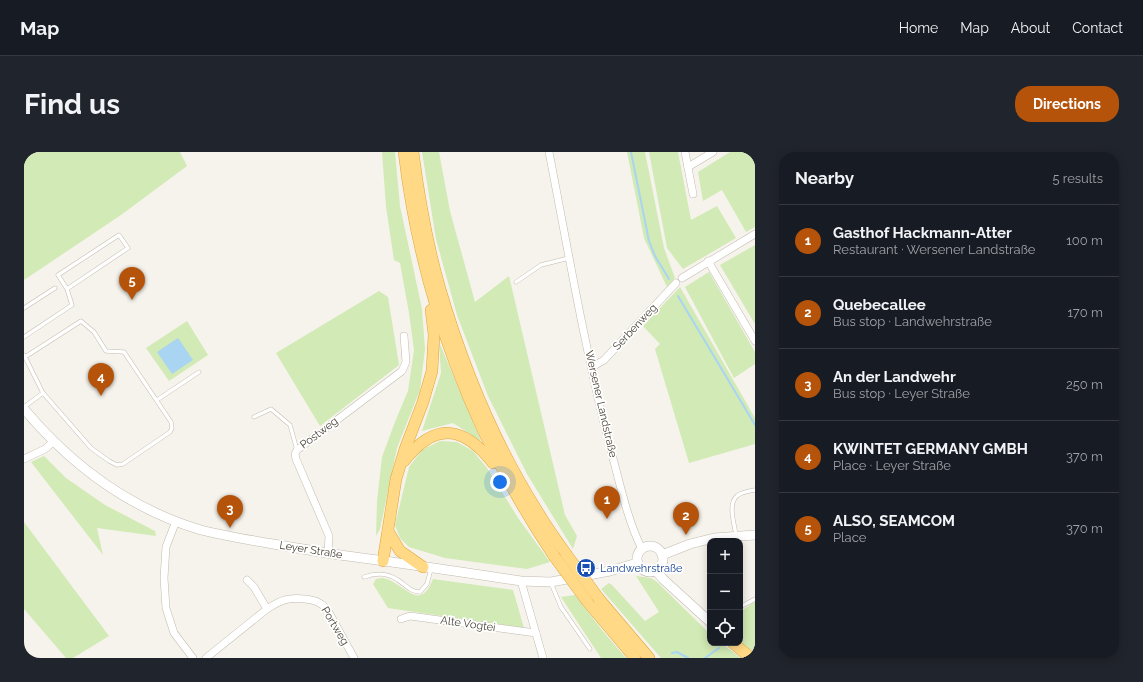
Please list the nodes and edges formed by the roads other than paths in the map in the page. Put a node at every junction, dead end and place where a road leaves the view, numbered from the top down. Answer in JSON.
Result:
{"nodes":[{"id":1,"x":404,"y":152,"type":"edge"},
{"id":2,"x":413,"y":152,"type":"edge"},
{"id":3,"x":549,"y":152,"type":"edge"},
{"id":4,"x":685,"y":152,"type":"edge"},
{"id":5,"x":713,"y":152,"type":"edge"},
{"id":6,"x":688,"y":167,"type":"junction"},
{"id":7,"x":693,"y":194,"type":"dead end"},
{"id":8,"x":755,"y":234,"type":"edge"},
{"id":9,"x":569,"y":258,"type":"junction"},
{"id":10,"x":708,"y":261,"type":"junction"},
{"id":11,"x":682,"y":278,"type":"dead end"},
{"id":12,"x":516,"y":282,"type":"dead end"},
{"id":13,"x":428,"y":283,"type":"junction"},
{"id":14,"x":676,"y":283,"type":"dead end"},
{"id":15,"x":55,"y":288,"type":"dead end"},
{"id":16,"x":67,"y":289,"type":"junction"},
{"id":17,"x":24,"y":308,"type":"edge"},
{"id":18,"x":404,"y":336,"type":"dead end"},
{"id":19,"x":754,"y":336,"type":"edge"},
{"id":20,"x":24,"y":338,"type":"edge"},
{"id":21,"x":24,"y":356,"type":"edge"},
{"id":22,"x":592,"y":367,"type":"junction"},
{"id":23,"x":199,"y":372,"type":"dead end"},
{"id":24,"x":43,"y":393,"type":"junction"},
{"id":25,"x":156,"y":400,"type":"junction"},
{"id":26,"x":24,"y":408,"type":"edge"},
{"id":27,"x":254,"y":417,"type":"dead end"},
{"id":28,"x":53,"y":442,"type":"junction"},
{"id":29,"x":297,"y":450,"type":"junction"},
{"id":30,"x":24,"y":459,"type":"edge"},
{"id":31,"x":400,"y":466,"type":"junction"},
{"id":32,"x":510,"y":484,"type":"junction"},
{"id":33,"x":755,"y":490,"type":"edge"},
{"id":34,"x":176,"y":520,"type":"junction"},
{"id":35,"x":388,"y":531,"type":"junction"},
{"id":36,"x":755,"y":535,"type":"edge"},
{"id":37,"x":736,"y":536,"type":"junction"},
{"id":38,"x":642,"y":548,"type":"junction"},
{"id":39,"x":328,"y":553,"type":"junction"},
{"id":40,"x":662,"y":555,"type":"junction"},
{"id":41,"x":383,"y":561,"type":"junction"},
{"id":42,"x":637,"y":563,"type":"junction"},
{"id":43,"x":427,"y":567,"type":"junction"},
{"id":44,"x":656,"y":570,"type":"junction"},
{"id":45,"x":364,"y":577,"type":"dead end"},
{"id":46,"x":247,"y":580,"type":"dead end"},
{"id":47,"x":521,"y":580,"type":"junction"},
{"id":48,"x":551,"y":582,"type":"junction"},
{"id":49,"x":755,"y":599,"type":"edge"},
{"id":50,"x":743,"y":605,"type":"edge"},
{"id":51,"x":267,"y":610,"type":"junction"},
{"id":52,"x":401,"y":619,"type":"dead end"},
{"id":53,"x":707,"y":620,"type":"edge"},
{"id":54,"x":536,"y":633,"type":"junction"},
{"id":55,"x":737,"y":646,"type":"edge"},
{"id":56,"x":590,"y":649,"type":"dead end"},
{"id":57,"x":193,"y":658,"type":"edge"},
{"id":58,"x":206,"y":658,"type":"edge"},
{"id":59,"x":354,"y":658,"type":"edge"},
{"id":60,"x":543,"y":658,"type":"edge"},
{"id":61,"x":635,"y":658,"type":"edge"},
{"id":62,"x":649,"y":658,"type":"edge"},
{"id":63,"x":751,"y":658,"type":"edge"}],
"edges":[{"from":1,"to":13,"type":"highway"},
{"from":2,"to":62,"type":"highway","bridge":true},
{"from":3,"to":9,"type":"street","name":"Wersener Landstraße"},
{"from":4,"to":6,"type":"street"},
{"from":5,"to":6,"type":"street"},
{"from":6,"to":7,"type":"street"},
{"from":8,"to":10,"type":"street"},
{"from":9,"to":12,"type":"lane"},
{"from":9,"to":22,"type":"street","name":"Wersener Landstraße"},
{"from":10,"to":11,"type":"street"},
{"from":10,"to":19,"type":"street"},
{"from":13,"to":31,"type":"highway"},
{"from":13,"to":32,"type":"highway"},
{"from":14,"to":22,"type":"street","name":"Serbenweg"},
{"from":15,"to":17,"type":"lane"},
{"from":16,"to":16,"type":"lane"},
{"from":16,"to":20,"type":"lane"},
{"from":18,"to":29,"type":"street","name":"Postweg"},
{"from":21,"to":24,"type":"lane"},
{"from":21,"to":25,"type":"lane"},
{"from":22,"to":38,"type":"street","name":"Wersener Landstraße"},
{"from":23,"to":25,"type":"lane"},
{"from":24,"to":25,"type":"lane"},
{"from":24,"to":26,"type":"lane"},
{"from":26,"to":28,"type":"street","name":"Leyer Straße"},
{"from":27,"to":29,"type":"lane"},
{"from":28,"to":30,"type":"street"},
{"from":28,"to":34,"type":"street","name":"Leyer Straße"},
{"from":29,"to":39,"type":"street","name":"Postweg"},
{"from":31,"to":32,"type":"highway"},
{"from":31,"to":35,"type":"highway"},
{"from":32,"to":61,"type":"highway","bridge":true},
{"from":33,"to":37,"type":"lane"},
{"from":34,"to":39,"type":"street","name":"Leyer Straße"},
{"from":34,"to":57,"type":"street"},
{"from":35,"to":41,"type":"highway"},
{"from":35,"to":43,"type":"highway"},
{"from":36,"to":37,"type":"street"},
{"from":37,"to":40,"type":"street"},
{"from":38,"to":40,"type":"street"},
{"from":38,"to":42,"type":"street"},
{"from":39,"to":41,"type":"street","name":"Leyer Straße"},
{"from":40,"to":44,"type":"street"},
{"from":41,"to":43,"type":"street","name":"Leyer Straße"},
{"from":42,"to":44,"type":"street"},
{"from":42,"to":48,"type":"street","name":"Leyer Straße"},
{"from":43,"to":45,"type":"lane"},
{"from":43,"to":47,"type":"street","name":"Leyer Straße"},
{"from":44,"to":53,"type":"street"},
{"from":46,"to":51,"type":"street"},
{"from":47,"to":48,"type":"street","name":"Leyer Straße"},
{"from":47,"to":54,"type":"street"},
{"from":48,"to":56,"type":"lane"},
{"from":49,"to":50,"type":"lane"},
{"from":51,"to":58,"type":"street","name":"Portweg"},
{"from":51,"to":59,"type":"street","name":"Portweg"},
{"from":52,"to":54,"type":"street","name":"Alte Vogtei"},
{"from":54,"to":60,"type":"street"},
{"from":55,"to":63,"type":"highway"}]}
